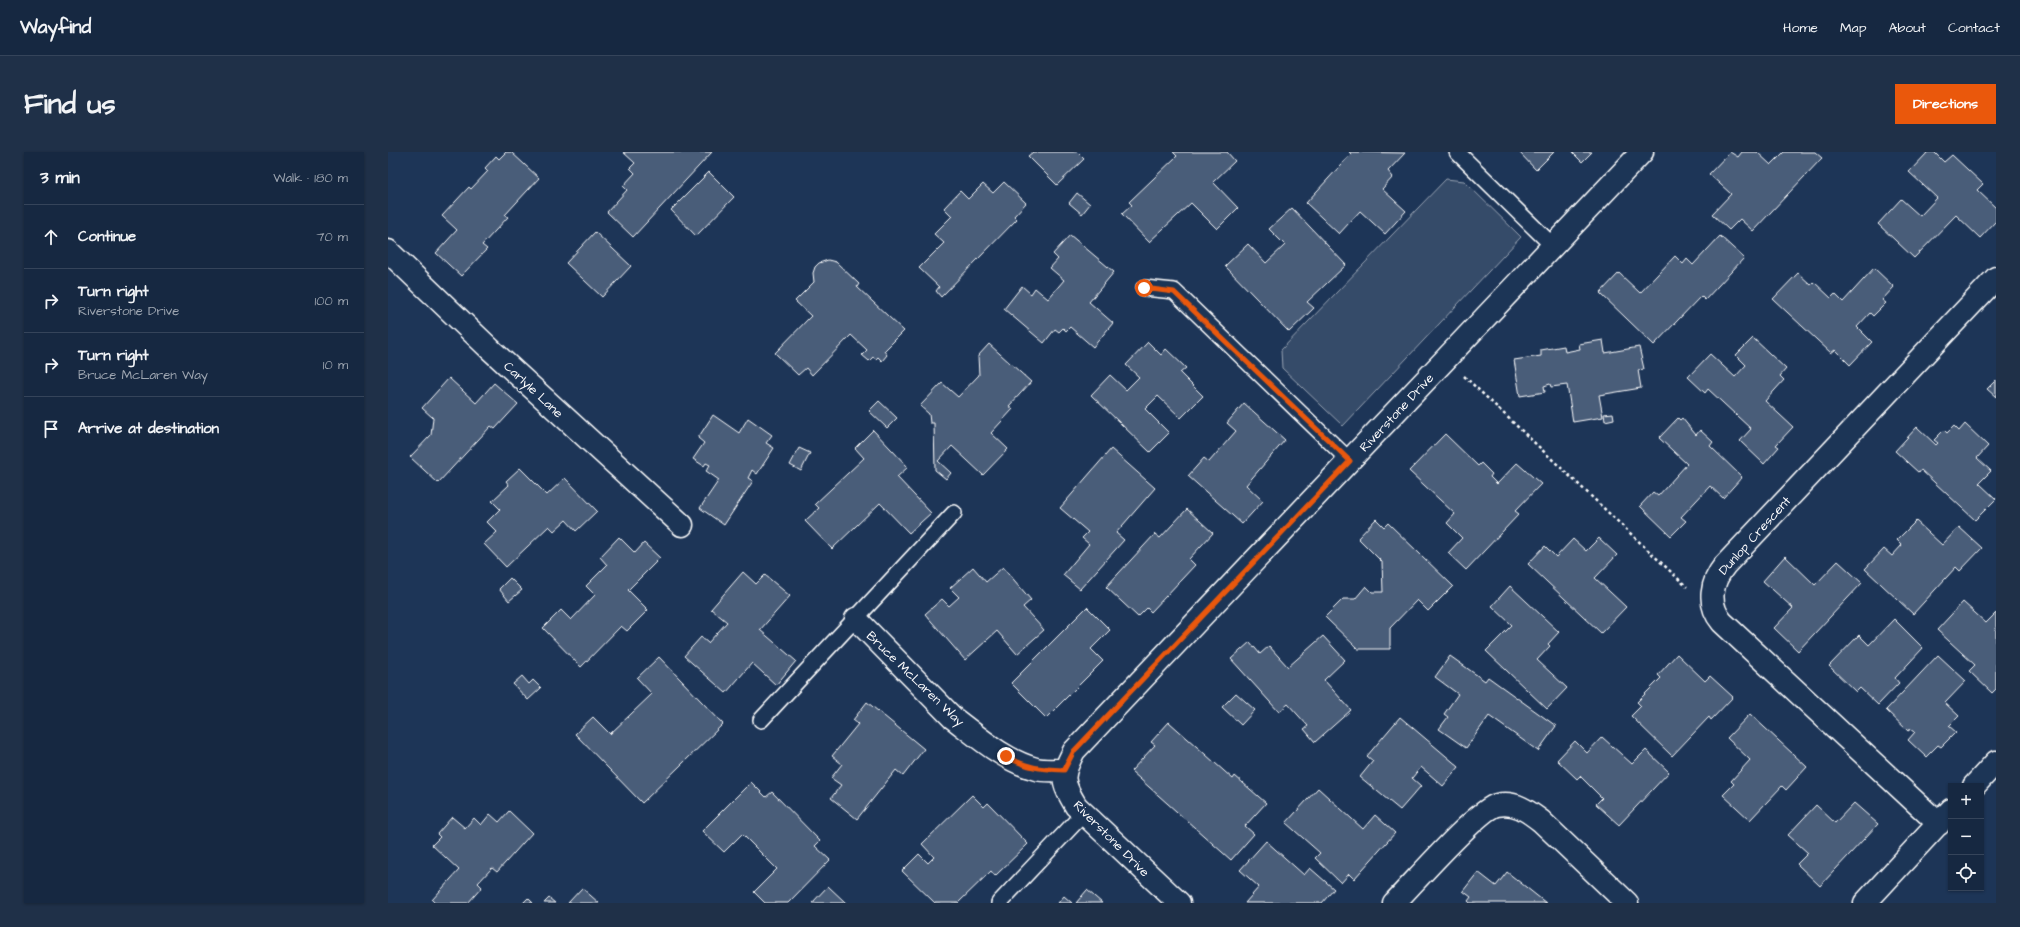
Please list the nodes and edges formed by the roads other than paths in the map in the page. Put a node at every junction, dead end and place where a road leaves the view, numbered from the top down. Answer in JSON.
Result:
{"nodes":[{"id":1,"x":1456,"y":152,"type":"edge"},
{"id":2,"x":1642,"y":152,"type":"edge"},
{"id":3,"x":1553,"y":246,"type":"junction"},
{"id":4,"x":388,"y":251,"type":"edge"},
{"id":5,"x":1996,"y":278,"type":"edge"},
{"id":6,"x":1144,"y":288,"type":"dead end"},
{"id":7,"x":1350,"y":461,"type":"junction"},
{"id":8,"x":954,"y":513,"type":"dead end"},
{"id":9,"x":682,"y":525,"type":"dead end"},
{"id":10,"x":856,"y":619,"type":"junction"},
{"id":11,"x":761,"y":720,"type":"dead end"},
{"id":12,"x":1996,"y":762,"type":"edge"},
{"id":13,"x":1064,"y":770,"type":"junction"},
{"id":14,"x":1977,"y":783,"type":"edge"},
{"id":15,"x":1084,"y":813,"type":"junction"},
{"id":16,"x":1945,"y":817,"type":"edge"},
{"id":17,"x":999,"y":903,"type":"edge"},
{"id":18,"x":1179,"y":903,"type":"edge"},
{"id":19,"x":1394,"y":903,"type":"edge"},
{"id":20,"x":1627,"y":903,"type":"edge"},
{"id":21,"x":1864,"y":903,"type":"edge"}],
"edges":[{"from":1,"to":3,"type":"lane"},
{"from":2,"to":3,"type":"street","name":"Riverstone Drive"},
{"from":3,"to":7,"type":"street","name":"Riverstone Drive"},
{"from":4,"to":9,"type":"street","name":"Carlyle Lane"},
{"from":5,"to":16,"type":"street","name":"Dunlop Crescent"},
{"from":6,"to":7,"type":"lane"},
{"from":7,"to":13,"type":"street","name":"Riverstone Drive"},
{"from":8,"to":10,"type":"lane"},
{"from":10,"to":11,"type":"lane"},
{"from":10,"to":13,"type":"street","name":"Bruce McLaren Way"},
{"from":12,"to":14,"type":"street"},
{"from":13,"to":15,"type":"street","name":"Riverstone Drive"},
{"from":15,"to":17,"type":"lane"},
{"from":15,"to":18,"type":"street","name":"Riverstone Drive"},
{"from":16,"to":21,"type":"street"},
{"from":19,"to":20,"type":"street"}]}
